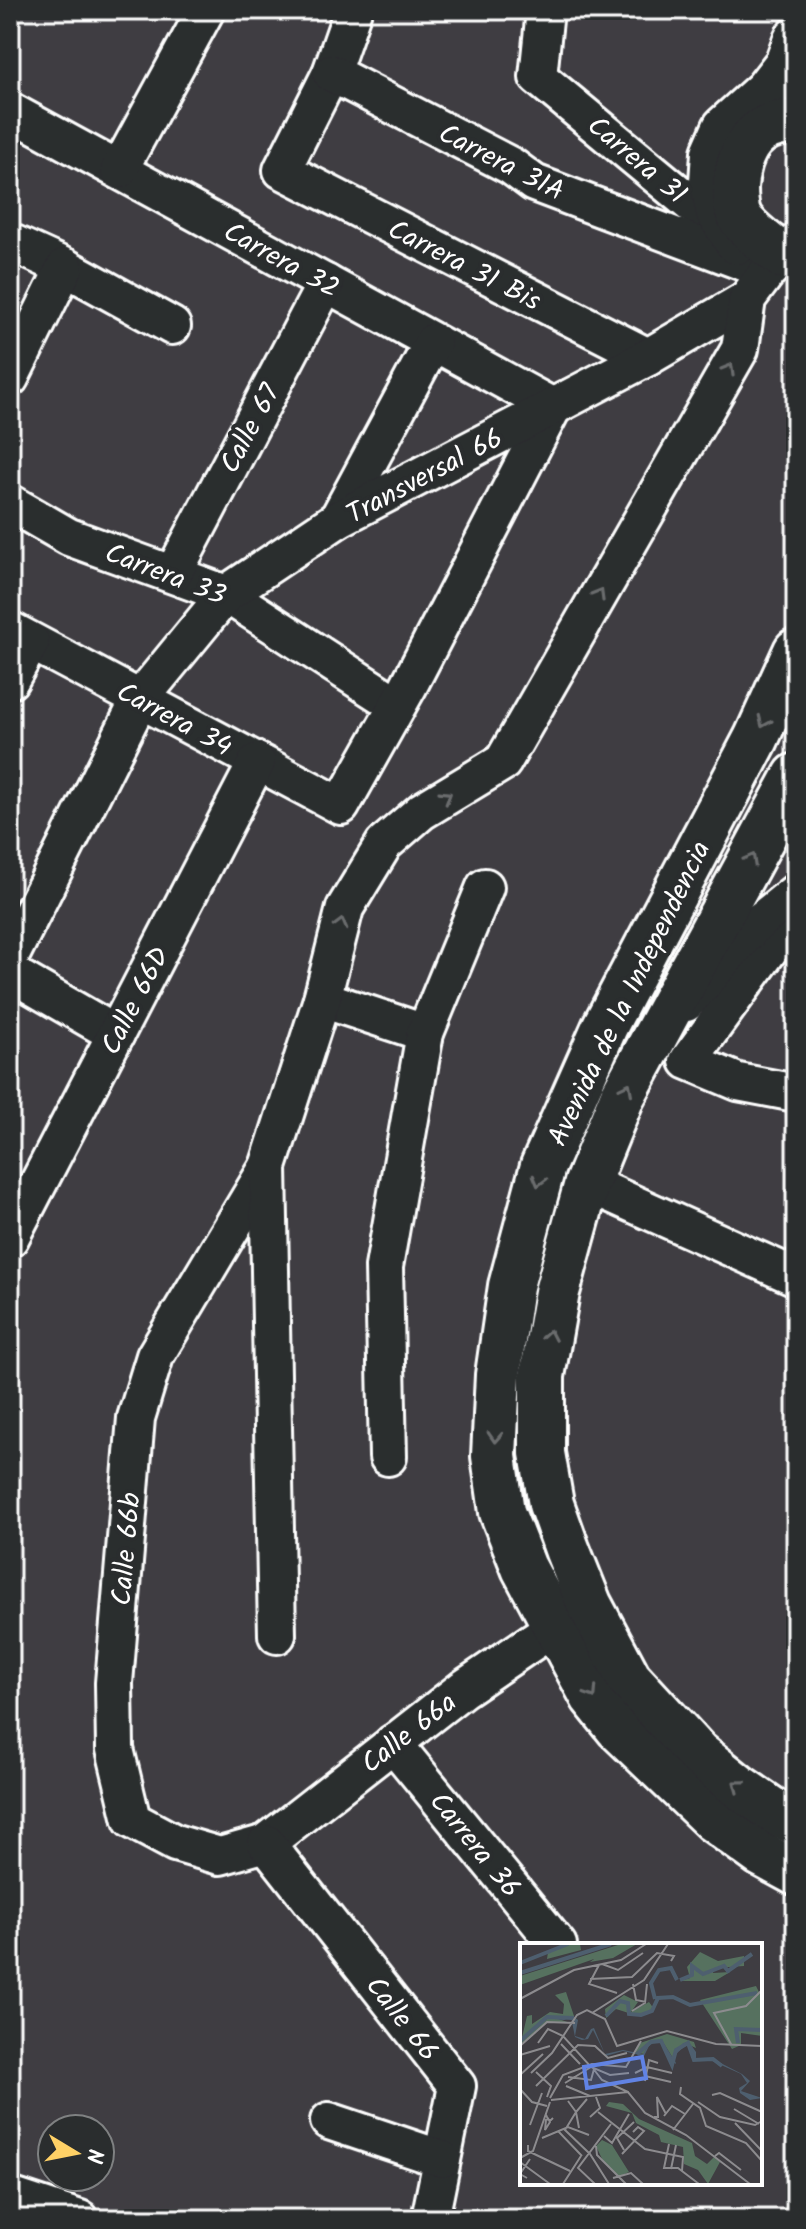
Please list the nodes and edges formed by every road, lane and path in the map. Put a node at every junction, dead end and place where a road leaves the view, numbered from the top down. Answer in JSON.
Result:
{"nodes":[{"id":1,"x":206,"y":10,"type":"edge"},
{"id":2,"x":353,"y":10,"type":"edge"},
{"id":3,"x":545,"y":10,"type":"edge"},
{"id":4,"x":796,"y":40,"type":"edge"},
{"id":5,"x":331,"y":73,"type":"junction"},
{"id":6,"x":10,"y":111,"type":"edge"},
{"id":7,"x":796,"y":123,"type":"edge"},
{"id":8,"x":119,"y":170,"type":"junction"},
{"id":9,"x":10,"y":242,"type":"edge"},
{"id":10,"x":766,"y":262,"type":"edge"},
{"id":11,"x":65,"y":267,"type":"junction"},
{"id":12,"x":326,"y":283,"type":"junction"},
{"id":13,"x":172,"y":326,"type":"dead end"},
{"id":14,"x":433,"y":342,"type":"junction"},
{"id":15,"x":648,"y":357,"type":"junction"},
{"id":16,"x":10,"y":378,"type":"edge"},
{"id":17,"x":553,"y":407,"type":"junction"},
{"id":18,"x":10,"y":503,"type":"edge"},
{"id":19,"x":338,"y":519,"type":"junction"},
{"id":20,"x":173,"y":574,"type":"junction"},
{"id":21,"x":226,"y":594,"type":"junction"},
{"id":22,"x":20,"y":636,"type":"edge"},
{"id":23,"x":796,"y":651,"type":"edge"},
{"id":24,"x":10,"y":680,"type":"edge"},
{"id":25,"x":140,"y":699,"type":"junction"},
{"id":26,"x":397,"y":705,"type":"junction"},
{"id":27,"x":257,"y":762,"type":"junction"},
{"id":28,"x":796,"y":776,"type":"edge"},
{"id":29,"x":485,"y":887,"type":"dead end"},
{"id":30,"x":796,"y":892,"type":"edge"},
{"id":31,"x":796,"y":913,"type":"edge"},
{"id":32,"x":10,"y":957,"type":"edge"},
{"id":33,"x":10,"y":973,"type":"edge"},
{"id":34,"x":322,"y":999,"type":"junction"},
{"id":35,"x":425,"y":1033,"type":"junction"},
{"id":36,"x":116,"y":1034,"type":"junction"},
{"id":37,"x":649,"y":1046,"type":"junction"},
{"id":38,"x":796,"y":1093,"type":"edge"},
{"id":39,"x":268,"y":1167,"type":"junction"},
{"id":40,"x":587,"y":1183,"type":"junction"},
{"id":41,"x":10,"y":1238,"type":"edge"},
{"id":42,"x":796,"y":1277,"type":"edge"},
{"id":43,"x":388,"y":1457,"type":"dead end"},
{"id":44,"x":572,"y":1615,"type":"junction"},
{"id":45,"x":277,"y":1635,"type":"dead end"},
{"id":46,"x":393,"y":1743,"type":"junction"},
{"id":47,"x":796,"y":1823,"type":"edge"},
{"id":48,"x":266,"y":1843,"type":"junction"},
{"id":49,"x":796,"y":1873,"type":"edge"},
{"id":50,"x":556,"y":1943,"type":"edge"},
{"id":51,"x":329,"y":2121,"type":"dead end"},
{"id":52,"x":442,"y":2159,"type":"junction"},
{"id":53,"x":10,"y":2196,"type":"edge"},
{"id":54,"x":71,"y":2218,"type":"edge"},
{"id":55,"x":430,"y":2219,"type":"edge"}],
"edges":[{"from":1,"to":8,"type":"street"},
{"from":2,"to":5,"type":"street"},
{"from":3,"to":10,"type":"street","name":"Carrera 31"},
{"from":4,"to":10,"type":"main road"},
{"from":5,"to":10,"type":"street","name":"Carrera 31A"},
{"from":5,"to":15,"type":"street","name":"Carrera 31 Bis"},
{"from":6,"to":8,"type":"street","name":"Carrera 32"},
{"from":7,"to":10,"type":"main road"},
{"from":8,"to":12,"type":"street","name":"Carrera 32"},
{"from":9,"to":11,"type":"street"},
{"from":10,"to":15,"type":"street","name":"Transversal 66"},
{"from":34,"to":10,"type":"street","one_way":true},
{"from":11,"to":13,"type":"street"},
{"from":11,"to":16,"type":"street"},
{"from":12,"to":14,"type":"street","name":"Carrera 32"},
{"from":12,"to":20,"type":"street","name":"Calle 67"},
{"from":14,"to":17,"type":"street","name":"Carrera 32"},
{"from":14,"to":19,"type":"street"},
{"from":15,"to":17,"type":"street","name":"Transversal 66"},
{"from":17,"to":19,"type":"street","name":"Transversal 66"},
{"from":17,"to":26,"type":"street"},
{"from":18,"to":20,"type":"street","name":"Carrera 33"},
{"from":19,"to":21,"type":"street","name":"Transversal 66"},
{"from":20,"to":21,"type":"street","name":"Carrera 33"},
{"from":21,"to":25,"type":"street","name":"Transversal 66"},
{"from":21,"to":26,"type":"street","name":"Carrera 33"},
{"from":22,"to":24,"type":"street"},
{"from":22,"to":25,"type":"street","name":"Carrera 34"},
{"from":23,"to":44,"type":"main road","name":"Avenida de la Independencia","one_way":true},
{"from":25,"to":27,"type":"street","name":"Carrera 34"},
{"from":25,"to":32,"type":"street"},
{"from":26,"to":27,"type":"street","name":"Carrera 34"},
{"from":27,"to":36,"type":"street","name":"Calle 66D"},
{"from":37,"to":28,"type":"main road","name":"Avenida de la Independencia","one_way":true},
{"from":29,"to":35,"type":"street"},
{"from":30,"to":37,"type":"street"},
{"from":31,"to":38,"type":"street"},
{"from":33,"to":36,"type":"street"},
{"from":34,"to":35,"type":"street"},
{"from":34,"to":39,"type":"street"},
{"from":35,"to":43,"type":"street"},
{"from":36,"to":41,"type":"street","name":"Calle 66D"},
{"from":40,"to":37,"type":"main road","name":"Avenida de la Independencia","one_way":true},
{"from":39,"to":45,"type":"street"},
{"from":39,"to":48,"type":"street","name":"Calle 66b"},
{"from":40,"to":42,"type":"street"},
{"from":44,"to":40,"type":"main road","name":"Avenida de la Independencia","one_way":true},
{"from":44,"to":46,"type":"street","name":"Calle 66a"},
{"from":47,"to":44,"type":"main road","name":"Avenida de la Independencia","one_way":true},
{"from":44,"to":49,"type":"main road","name":"Avenida de la Independencia","one_way":true},
{"from":46,"to":48,"type":"street","name":"Calle 66a"},
{"from":46,"to":50,"type":"street","name":"Carrera 36"},
{"from":48,"to":52,"type":"street","name":"Calle 66"},
{"from":51,"to":52,"type":"street"},
{"from":52,"to":55,"type":"street","name":"Calle 66"},
{"from":53,"to":54,"type":"street"}]}
